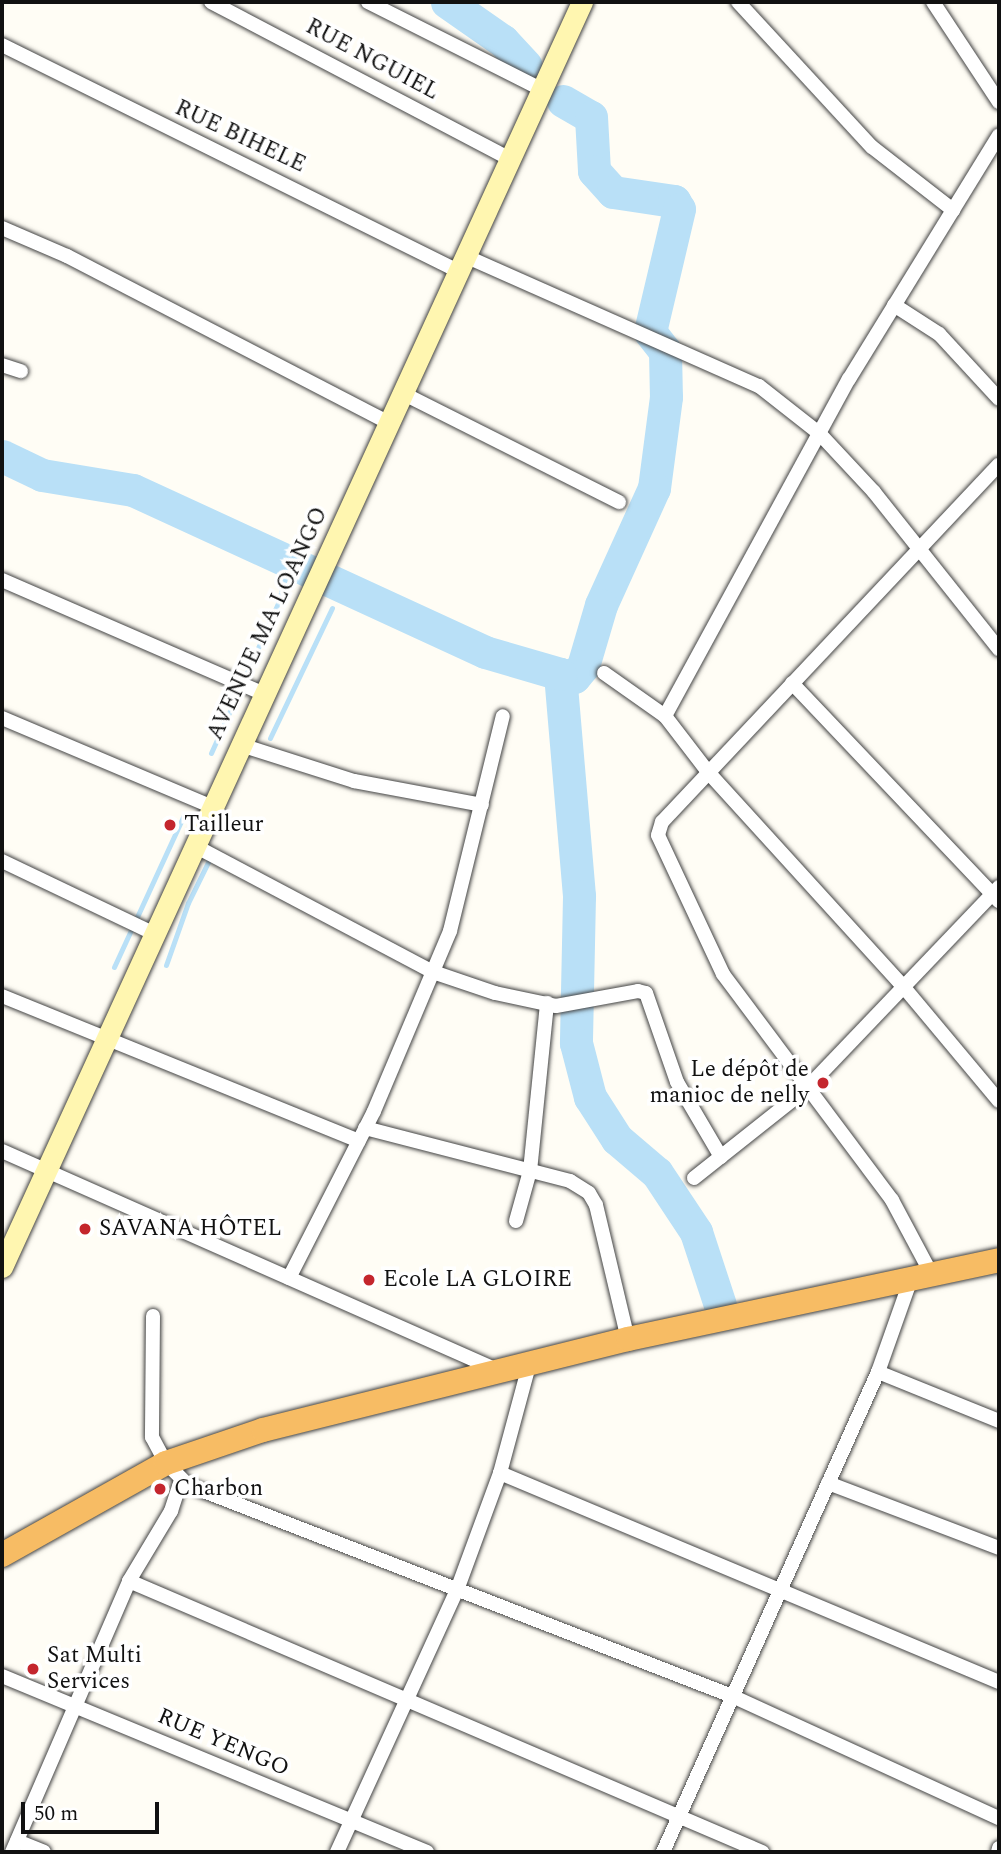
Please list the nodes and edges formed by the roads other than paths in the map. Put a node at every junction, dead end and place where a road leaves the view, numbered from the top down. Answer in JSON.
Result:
{"nodes":[{"id":1,"x":211,"y":2,"type":"edge"},
{"id":2,"x":369,"y":2,"type":"edge"},
{"id":3,"x":582,"y":2,"type":"edge"},
{"id":4,"x":738,"y":2,"type":"edge"},
{"id":5,"x":933,"y":2,"type":"edge"},
{"id":6,"x":2,"y":45,"type":"edge"},
{"id":7,"x":541,"y":89,"type":"junction"},
{"id":8,"x":999,"y":102,"type":"edge"},
{"id":9,"x":999,"y":135,"type":"edge"},
{"id":10,"x":509,"y":159,"type":"junction"},
{"id":11,"x":953,"y":210,"type":"junction"},
{"id":12,"x":2,"y":228,"type":"edge"},
{"id":13,"x":462,"y":263,"type":"junction"},
{"id":14,"x":894,"y":305,"type":"junction"},
{"id":15,"x":2,"y":365,"type":"edge"},
{"id":16,"x":22,"y":371,"type":"dead end"},
{"id":17,"x":402,"y":393,"type":"junction"},
{"id":18,"x":999,"y":399,"type":"edge"},
{"id":19,"x":389,"y":423,"type":"junction"},
{"id":20,"x":819,"y":433,"type":"junction"},
{"id":21,"x":999,"y":465,"type":"edge"},
{"id":22,"x":619,"y":502,"type":"dead end"},
{"id":23,"x":920,"y":549,"type":"junction"},
{"id":24,"x":2,"y":580,"type":"edge"},
{"id":25,"x":999,"y":649,"type":"edge"},
{"id":26,"x":604,"y":673,"type":"dead end"},
{"id":27,"x":792,"y":683,"type":"junction"},
{"id":28,"x":264,"y":694,"type":"junction"},
{"id":29,"x":503,"y":716,"type":"dead end"},
{"id":30,"x":665,"y":716,"type":"junction"},
{"id":31,"x":2,"y":719,"type":"edge"},
{"id":32,"x":241,"y":745,"type":"junction"},
{"id":33,"x":708,"y":772,"type":"junction"},
{"id":34,"x":482,"y":805,"type":"junction"},
{"id":35,"x":213,"y":807,"type":"junction"},
{"id":36,"x":195,"y":846,"type":"junction"},
{"id":37,"x":2,"y":861,"type":"edge"},
{"id":38,"x":997,"y":894,"type":"edge"},
{"id":39,"x":155,"y":934,"type":"junction"},
{"id":40,"x":433,"y":972,"type":"junction"},
{"id":41,"x":901,"y":985,"type":"junction"},
{"id":42,"x":2,"y":996,"type":"edge"},
{"id":43,"x":547,"y":1003,"type":"junction"},
{"id":44,"x":106,"y":1040,"type":"junction"},
{"id":45,"x":805,"y":1090,"type":"junction"},
{"id":46,"x":999,"y":1101,"type":"edge"},
{"id":47,"x":362,"y":1134,"type":"junction"},
{"id":48,"x":2,"y":1151,"type":"edge"},
{"id":49,"x":721,"y":1157,"type":"junction"},
{"id":50,"x":530,"y":1171,"type":"junction"},
{"id":51,"x":46,"y":1172,"type":"junction"},
{"id":52,"x":694,"y":1178,"type":"dead end"},
{"id":53,"x":516,"y":1221,"type":"dead end"},
{"id":54,"x":999,"y":1260,"type":"edge"},
{"id":55,"x":2,"y":1267,"type":"edge"},
{"id":56,"x":921,"y":1277,"type":"junction"},
{"id":57,"x":289,"y":1278,"type":"junction"},
{"id":58,"x":153,"y":1316,"type":"dead end"},
{"id":59,"x":628,"y":1339,"type":"junction"},
{"id":60,"x":530,"y":1362,"type":"junction"},
{"id":61,"x":498,"y":1370,"type":"junction"},
{"id":62,"x":878,"y":1372,"type":"junction"},
{"id":63,"x":999,"y":1421,"type":"edge"},
{"id":64,"x":173,"y":1471,"type":"junction"},
{"id":65,"x":500,"y":1473,"type":"junction"},
{"id":66,"x":828,"y":1483,"type":"junction"},
{"id":67,"x":999,"y":1548,"type":"edge"},
{"id":68,"x":2,"y":1555,"type":"edge"},
{"id":69,"x":129,"y":1581,"type":"junction"},
{"id":70,"x":457,"y":1590,"type":"junction"},
{"id":71,"x":780,"y":1590,"type":"junction"},
{"id":72,"x":2,"y":1676,"type":"edge"},
{"id":73,"x":999,"y":1682,"type":"edge"},
{"id":74,"x":732,"y":1696,"type":"junction"},
{"id":75,"x":405,"y":1700,"type":"junction"},
{"id":76,"x":78,"y":1709,"type":"junction"},
{"id":77,"x":679,"y":1816,"type":"junction"},
{"id":78,"x":999,"y":1818,"type":"edge"},
{"id":79,"x":349,"y":1822,"type":"junction"},
{"id":80,"x":15,"y":1847,"type":"edge"},
{"id":81,"x":44,"y":1852,"type":"edge"},
{"id":82,"x":337,"y":1852,"type":"edge"},
{"id":83,"x":427,"y":1852,"type":"edge"},
{"id":84,"x":663,"y":1852,"type":"edge"},
{"id":85,"x":762,"y":1852,"type":"edge"}],
"edges":[{"from":1,"to":10,"type":"street","name":"RUE NGUIEL"},
{"from":2,"to":7,"type":"street"},
{"from":3,"to":7,"type":"main road","name":"AVENUE MA LOANGO"},
{"from":4,"to":11,"type":"street"},
{"from":5,"to":8,"type":"street"},
{"from":6,"to":13,"type":"street","name":"RUE BIHELE"},
{"from":7,"to":10,"type":"main road","name":"AVENUE MA LOANGO"},
{"from":9,"to":11,"type":"street"},
{"from":10,"to":13,"type":"main road","name":"AVENUE MA LOANGO"},
{"from":11,"to":14,"type":"street"},
{"from":12,"to":19,"type":"street"},
{"from":13,"to":17,"type":"main road","name":"AVENUE MA LOANGO"},
{"from":13,"to":20,"type":"street","name":"RUE BIHELE"},
{"from":14,"to":18,"type":"street"},
{"from":14,"to":20,"type":"street"},
{"from":15,"to":16,"type":"street"},
{"from":17,"to":19,"type":"main road","name":"AVENUE MA LOANGO"},
{"from":17,"to":22,"type":"street"},
{"from":19,"to":28,"type":"main road","name":"AVENUE MA LOANGO"},
{"from":20,"to":23,"type":"street","name":"RUE BIHELE"},
{"from":20,"to":30,"type":"street"},
{"from":21,"to":23,"type":"street"},
{"from":23,"to":25,"type":"street","name":"RUE BIHELE"},
{"from":23,"to":27,"type":"street"},
{"from":24,"to":28,"type":"street"},
{"from":26,"to":30,"type":"street"},
{"from":27,"to":33,"type":"street"},
{"from":27,"to":38,"type":"street"},
{"from":28,"to":32,"type":"main road","name":"AVENUE MA LOANGO"},
{"from":29,"to":34,"type":"street"},
{"from":30,"to":33,"type":"street"},
{"from":31,"to":35,"type":"street"},
{"from":32,"to":34,"type":"street"},
{"from":32,"to":35,"type":"main road","name":"AVENUE MA LOANGO"},
{"from":33,"to":41,"type":"street"},
{"from":33,"to":45,"type":"street"},
{"from":34,"to":40,"type":"street"},
{"from":35,"to":36,"type":"main road","name":"AVENUE MA LOANGO"},
{"from":36,"to":39,"type":"main road","name":"AVENUE MA LOANGO"},
{"from":36,"to":40,"type":"street"},
{"from":37,"to":39,"type":"street"},
{"from":38,"to":41,"type":"street"},
{"from":39,"to":44,"type":"main road","name":"AVENUE MA LOANGO"},
{"from":40,"to":43,"type":"street"},
{"from":40,"to":47,"type":"street"},
{"from":41,"to":45,"type":"street"},
{"from":41,"to":46,"type":"street"},
{"from":42,"to":44,"type":"street"},
{"from":43,"to":49,"type":"street"},
{"from":43,"to":50,"type":"street"},
{"from":44,"to":47,"type":"street"},
{"from":44,"to":51,"type":"main road","name":"AVENUE MA LOANGO"},
{"from":45,"to":49,"type":"street"},
{"from":45,"to":56,"type":"street"},
{"from":47,"to":50,"type":"street"},
{"from":47,"to":57,"type":"street"},
{"from":48,"to":51,"type":"street"},
{"from":49,"to":52,"type":"street"},
{"from":50,"to":53,"type":"street"},
{"from":50,"to":59,"type":"street"},
{"from":51,"to":55,"type":"main road","name":"AVENUE MA LOANGO"},
{"from":51,"to":57,"type":"street"},
{"from":54,"to":56,"type":"highway"},
{"from":56,"to":59,"type":"highway"},
{"from":56,"to":62,"type":"street"},
{"from":57,"to":61,"type":"street"},
{"from":58,"to":64,"type":"street"},
{"from":59,"to":60,"type":"highway"},
{"from":60,"to":61,"type":"highway"},
{"from":60,"to":65,"type":"street"},
{"from":61,"to":64,"type":"highway"},
{"from":62,"to":63,"type":"street"},
{"from":62,"to":66,"type":"street"},
{"from":64,"to":68,"type":"highway"},
{"from":64,"to":69,"type":"street"},
{"from":64,"to":70,"type":"street"},
{"from":65,"to":70,"type":"street"},
{"from":65,"to":71,"type":"street"},
{"from":66,"to":67,"type":"street"},
{"from":66,"to":71,"type":"street"},
{"from":69,"to":75,"type":"street"},
{"from":69,"to":76,"type":"street"},
{"from":70,"to":74,"type":"street"},
{"from":70,"to":75,"type":"street"},
{"from":71,"to":73,"type":"street"},
{"from":71,"to":74,"type":"street"},
{"from":72,"to":76,"type":"street","name":"RUE YENGO"},
{"from":74,"to":77,"type":"street"},
{"from":74,"to":78,"type":"street"},
{"from":75,"to":77,"type":"street"},
{"from":75,"to":79,"type":"street"},
{"from":76,"to":79,"type":"street","name":"RUE YENGO"},
{"from":76,"to":80,"type":"street"},
{"from":77,"to":84,"type":"street"},
{"from":77,"to":85,"type":"street"},
{"from":79,"to":82,"type":"street"},
{"from":79,"to":83,"type":"street","name":"RUE YENGO"},
{"from":80,"to":81,"type":"street"}]}
